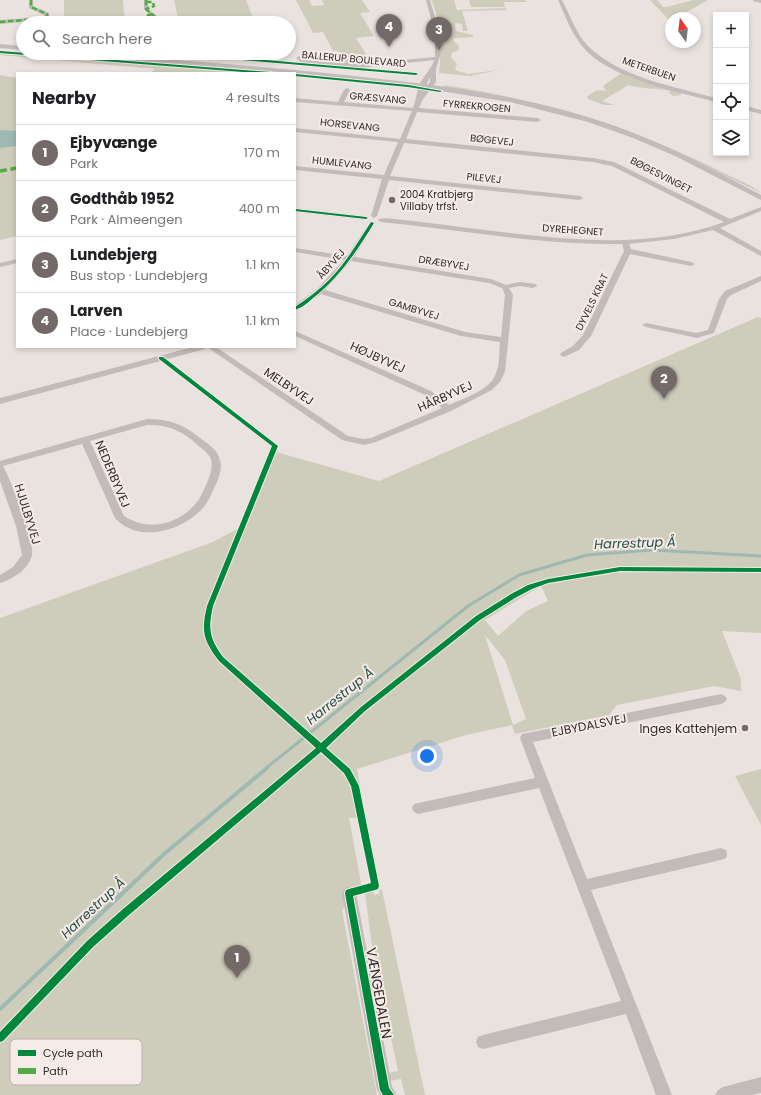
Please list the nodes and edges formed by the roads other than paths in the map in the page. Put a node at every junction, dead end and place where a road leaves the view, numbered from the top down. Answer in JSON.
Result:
{"nodes":[{"id":1,"x":31,"y":0,"type":"edge"},
{"id":2,"x":428,"y":0,"type":"edge"},
{"id":3,"x":560,"y":0,"type":"edge"},
{"id":4,"x":755,"y":0,"type":"edge"},
{"id":5,"x":146,"y":1,"type":"edge"},
{"id":6,"x":761,"y":2,"type":"edge"},
{"id":7,"x":146,"y":9,"type":"junction"},
{"id":8,"x":47,"y":16,"type":"edge"},
{"id":9,"x":146,"y":16,"type":"edge"},
{"id":10,"x":0,"y":22,"type":"edge"},
{"id":11,"x":16,"y":22,"type":"edge"},
{"id":12,"x":0,"y":48,"type":"edge"},
{"id":13,"x":16,"y":49,"type":"edge"},
{"id":14,"x":299,"y":58,"type":"dead end"},
{"id":15,"x":436,"y":58,"type":"junction"},
{"id":16,"x":143,"y":60,"type":"edge"},
{"id":17,"x":158,"y":60,"type":"edge"},
{"id":18,"x":433,"y":68,"type":"junction"},
{"id":19,"x":296,"y":72,"type":"edge"},
{"id":20,"x":296,"y":72,"type":"edge"},
{"id":21,"x":422,"y":83,"type":"junction"},
{"id":22,"x":432,"y":84,"type":"junction"},
{"id":23,"x":347,"y":90,"type":"dead end"},
{"id":24,"x":420,"y":99,"type":"junction"},
{"id":25,"x":713,"y":99,"type":"edge"},
{"id":26,"x":296,"y":100,"type":"edge"},
{"id":27,"x":340,"y":104,"type":"junction"},
{"id":28,"x":749,"y":109,"type":"edge"},
{"id":29,"x":415,"y":110,"type":"junction"},
{"id":30,"x":761,"y":112,"type":"edge"},
{"id":31,"x":538,"y":120,"type":"dead end"},
{"id":32,"x":296,"y":130,"type":"edge"},
{"id":33,"x":403,"y":140,"type":"junction"},
{"id":34,"x":579,"y":159,"type":"joint"},
{"id":35,"x":296,"y":168,"type":"edge"},
{"id":36,"x":386,"y":178,"type":"junction"},
{"id":37,"x":761,"y":190,"type":"edge"},
{"id":38,"x":580,"y":198,"type":"dead end"},
{"id":39,"x":761,"y":198,"type":"edge"},
{"id":40,"x":296,"y":210,"type":"edge"},
{"id":41,"x":761,"y":210,"type":"edge"},
{"id":42,"x":373,"y":219,"type":"junction"},
{"id":43,"x":730,"y":222,"type":"junction"},
{"id":44,"x":715,"y":228,"type":"junction"},
{"id":45,"x":625,"y":242,"type":"junction"},
{"id":46,"x":296,"y":250,"type":"edge"},
{"id":47,"x":628,"y":251,"type":"junction"},
{"id":48,"x":759,"y":251,"type":"edge"},
{"id":49,"x":351,"y":258,"type":"junction"},
{"id":50,"x":16,"y":261,"type":"edge"},
{"id":51,"x":691,"y":264,"type":"dead end"},
{"id":52,"x":0,"y":265,"type":"edge"},
{"id":53,"x":761,"y":278,"type":"edge"},
{"id":54,"x":533,"y":286,"type":"dead end"},
{"id":55,"x":505,"y":288,"type":"junction"},
{"id":56,"x":320,"y":291,"type":"junction"},
{"id":57,"x":296,"y":308,"type":"edge"},
{"id":58,"x":646,"y":325,"type":"dead end"},
{"id":59,"x":296,"y":333,"type":"edge"},
{"id":60,"x":504,"y":340,"type":"junction"},
{"id":61,"x":198,"y":348,"type":"edge"},
{"id":62,"x":212,"y":348,"type":"edge"},
{"id":63,"x":564,"y":355,"type":"dead end"},
{"id":64,"x":0,"y":401,"type":"edge"},
{"id":65,"x":448,"y":408,"type":"junction"},
{"id":66,"x":85,"y":440,"type":"junction"},
{"id":67,"x":355,"y":441,"type":"joint"},
{"id":68,"x":0,"y":464,"type":"edge"},
{"id":69,"x":0,"y":468,"type":"edge"},
{"id":70,"x":0,"y":579,"type":"edge"},
{"id":71,"x":721,"y":699,"type":"dead end"},
{"id":72,"x":544,"y":782,"type":"junction"},
{"id":73,"x":418,"y":808,"type":"dead end"},
{"id":74,"x":721,"y":854,"type":"dead end"},
{"id":75,"x":583,"y":886,"type":"junction"},
{"id":76,"x":349,"y":893,"type":"dead end"},
{"id":77,"x":630,"y":1006,"type":"junction"},
{"id":78,"x":483,"y":1042,"type":"dead end"},
{"id":79,"x":761,"y":1085,"type":"edge"},
{"id":80,"x":389,"y":1095,"type":"edge"},
{"id":81,"x":664,"y":1095,"type":"edge"},
{"id":82,"x":723,"y":1095,"type":"edge"}],
"edges":[{"from":1,"to":8,"type":"street"},
{"from":2,"to":15,"type":"street"},
{"from":3,"to":25,"type":"street","name":"METERBUEN"},
{"from":4,"to":6,"type":"street"},
{"from":5,"to":7,"type":"street"},
{"from":5,"to":7,"type":"street"},
{"from":7,"to":9,"type":"street"},
{"from":10,"to":11,"type":"street"},
{"from":12,"to":13,"type":"street"},
{"from":14,"to":15,"type":"street"},
{"from":15,"to":18,"type":"street"},
{"from":16,"to":21,"type":"street","name":"BALLERUP BOULEVARD"},
{"from":17,"to":20,"type":"street","name":"BALLERUP BOULEVARD"},
{"from":18,"to":21,"type":"street"},
{"from":18,"to":22,"type":"street"},
{"from":19,"to":21,"type":"street","name":"BALLERUP BOULEVARD"},
{"from":21,"to":22,"type":"street","name":"BALLERUP BOULEVARD"},
{"from":21,"to":24,"type":"street","name":"ÅBYVEJ"},
{"from":22,"to":24,"type":"street","name":"ÅBYVEJ"},
{"from":22,"to":37,"type":"street","name":"BALLERUP BOULEVARD"},
{"from":22,"to":39,"type":"street","name":"BALLERUP BOULEVARD"},
{"from":23,"to":27,"type":"street","name":"GRÆSVANG"},
{"from":24,"to":29,"type":"street","name":"ÅBYVEJ"},
{"from":26,"to":27,"type":"street","name":"GRÆSVANG"},
{"from":27,"to":29,"type":"street","name":"GRÆSVANG"},
{"from":28,"to":30,"type":"street"},
{"from":29,"to":31,"type":"street","name":"FYRREKROGEN"},
{"from":29,"to":33,"type":"street","name":"ÅBYVEJ"},
{"from":32,"to":33,"type":"street","name":"HORSEVANG"},
{"from":33,"to":34,"type":"street","name":"BØGEVEJ"},
{"from":33,"to":36,"type":"street","name":"ÅBYVEJ"},
{"from":34,"to":43,"type":"street","name":"BØGESVINGET"},
{"from":35,"to":36,"type":"street","name":"HUMLEVANG"},
{"from":36,"to":38,"type":"street","name":"PILEVEJ"},
{"from":36,"to":42,"type":"street","name":"ÅBYVEJ"},
{"from":40,"to":42,"type":"street","name":"DYREHEGNET"},
{"from":41,"to":43,"type":"street","name":"DYREHEGNET"},
{"from":42,"to":45,"type":"street","name":"DYREHEGNET"},
{"from":42,"to":49,"type":"street","name":"ÅBYVEJ"},
{"from":43,"to":44,"type":"street","name":"DYREHEGNET"},
{"from":44,"to":45,"type":"street","name":"DYREHEGNET"},
{"from":44,"to":48,"type":"street"},
{"from":45,"to":47,"type":"street"},
{"from":46,"to":49,"type":"street","name":"DRÆBYVEJ"},
{"from":47,"to":51,"type":"street"},
{"from":47,"to":63,"type":"street","name":"DYVELS KRAT"},
{"from":49,"to":55,"type":"street","name":"DRÆBYVEJ"},
{"from":49,"to":56,"type":"street","name":"ÅBYVEJ"},
{"from":50,"to":52,"type":"street"},
{"from":53,"to":58,"type":"street"},
{"from":54,"to":55,"type":"street","name":"DRÆBYVEJ"},
{"from":55,"to":60,"type":"street","name":"HÅRBYVEJ"},
{"from":56,"to":57,"type":"street","name":"ÅBYVEJ"},
{"from":56,"to":60,"type":"street","name":"GAMBYVEJ"},
{"from":59,"to":65,"type":"street","name":"HØJBYVEJ"},
{"from":60,"to":65,"type":"street","name":"HÅRBYVEJ"},
{"from":61,"to":64,"type":"street"},
{"from":62,"to":67,"type":"street","name":"MELBYVEJ"},
{"from":65,"to":67,"type":"street","name":"HÅRBYVEJ"},
{"from":66,"to":66,"type":"street","name":"NEDERBYVEJ"},
{"from":66,"to":68,"type":"street","name":"NEDERBYVEJ"},
{"from":69,"to":70,"type":"street","name":"HJULBYVEJ"},
{"from":71,"to":72,"type":"street","name":"EJBYDALSVEJ"},
{"from":72,"to":73,"type":"street"},
{"from":72,"to":75,"type":"street","name":"EJBYDALSVEJ"},
{"from":74,"to":75,"type":"street"},
{"from":75,"to":77,"type":"street","name":"EJBYDALSVEJ"},
{"from":76,"to":80,"type":"street","name":"VÆNGEDALEN"},
{"from":77,"to":78,"type":"street"},
{"from":77,"to":81,"type":"street","name":"EJBYDALSVEJ"},
{"from":79,"to":82,"type":"street"}]}
